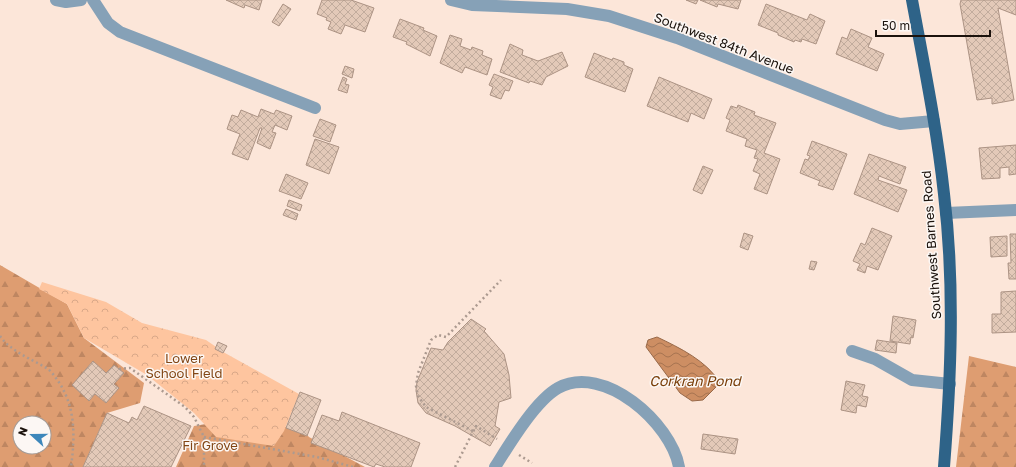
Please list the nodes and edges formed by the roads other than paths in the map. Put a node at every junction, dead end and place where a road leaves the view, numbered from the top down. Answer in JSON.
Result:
{"nodes":[{"id":1,"x":56,"y":0,"type":"edge"},
{"id":2,"x":81,"y":0,"type":"edge"},
{"id":3,"x":93,"y":0,"type":"edge"},
{"id":4,"x":451,"y":0,"type":"edge"},
{"id":5,"x":912,"y":0,"type":"edge"},
{"id":6,"x":315,"y":108,"type":"dead end"},
{"id":7,"x":934,"y":121,"type":"junction"},
{"id":8,"x":1016,"y":210,"type":"edge"},
{"id":9,"x":946,"y":213,"type":"junction"},
{"id":10,"x":852,"y":351,"type":"dead end"},
{"id":11,"x":950,"y":384,"type":"junction"},
{"id":12,"x":495,"y":467,"type":"edge"},
{"id":13,"x":679,"y":467,"type":"edge"},
{"id":14,"x":944,"y":467,"type":"edge"}],
"edges":[{"from":1,"to":2,"type":"street"},
{"from":3,"to":6,"type":"street"},
{"from":4,"to":7,"type":"street","name":"Southwest 84th Avenue"},
{"from":5,"to":7,"type":"main road","name":"Southwest Barnes Road"},
{"from":7,"to":9,"type":"main road","name":"Southwest Barnes Road"},
{"from":8,"to":9,"type":"street"},
{"from":9,"to":11,"type":"main road","name":"Southwest Barnes Road"},
{"from":10,"to":11,"type":"street"},
{"from":11,"to":14,"type":"main road","name":"Southwest Barnes Road"},
{"from":12,"to":13,"type":"street"}]}
